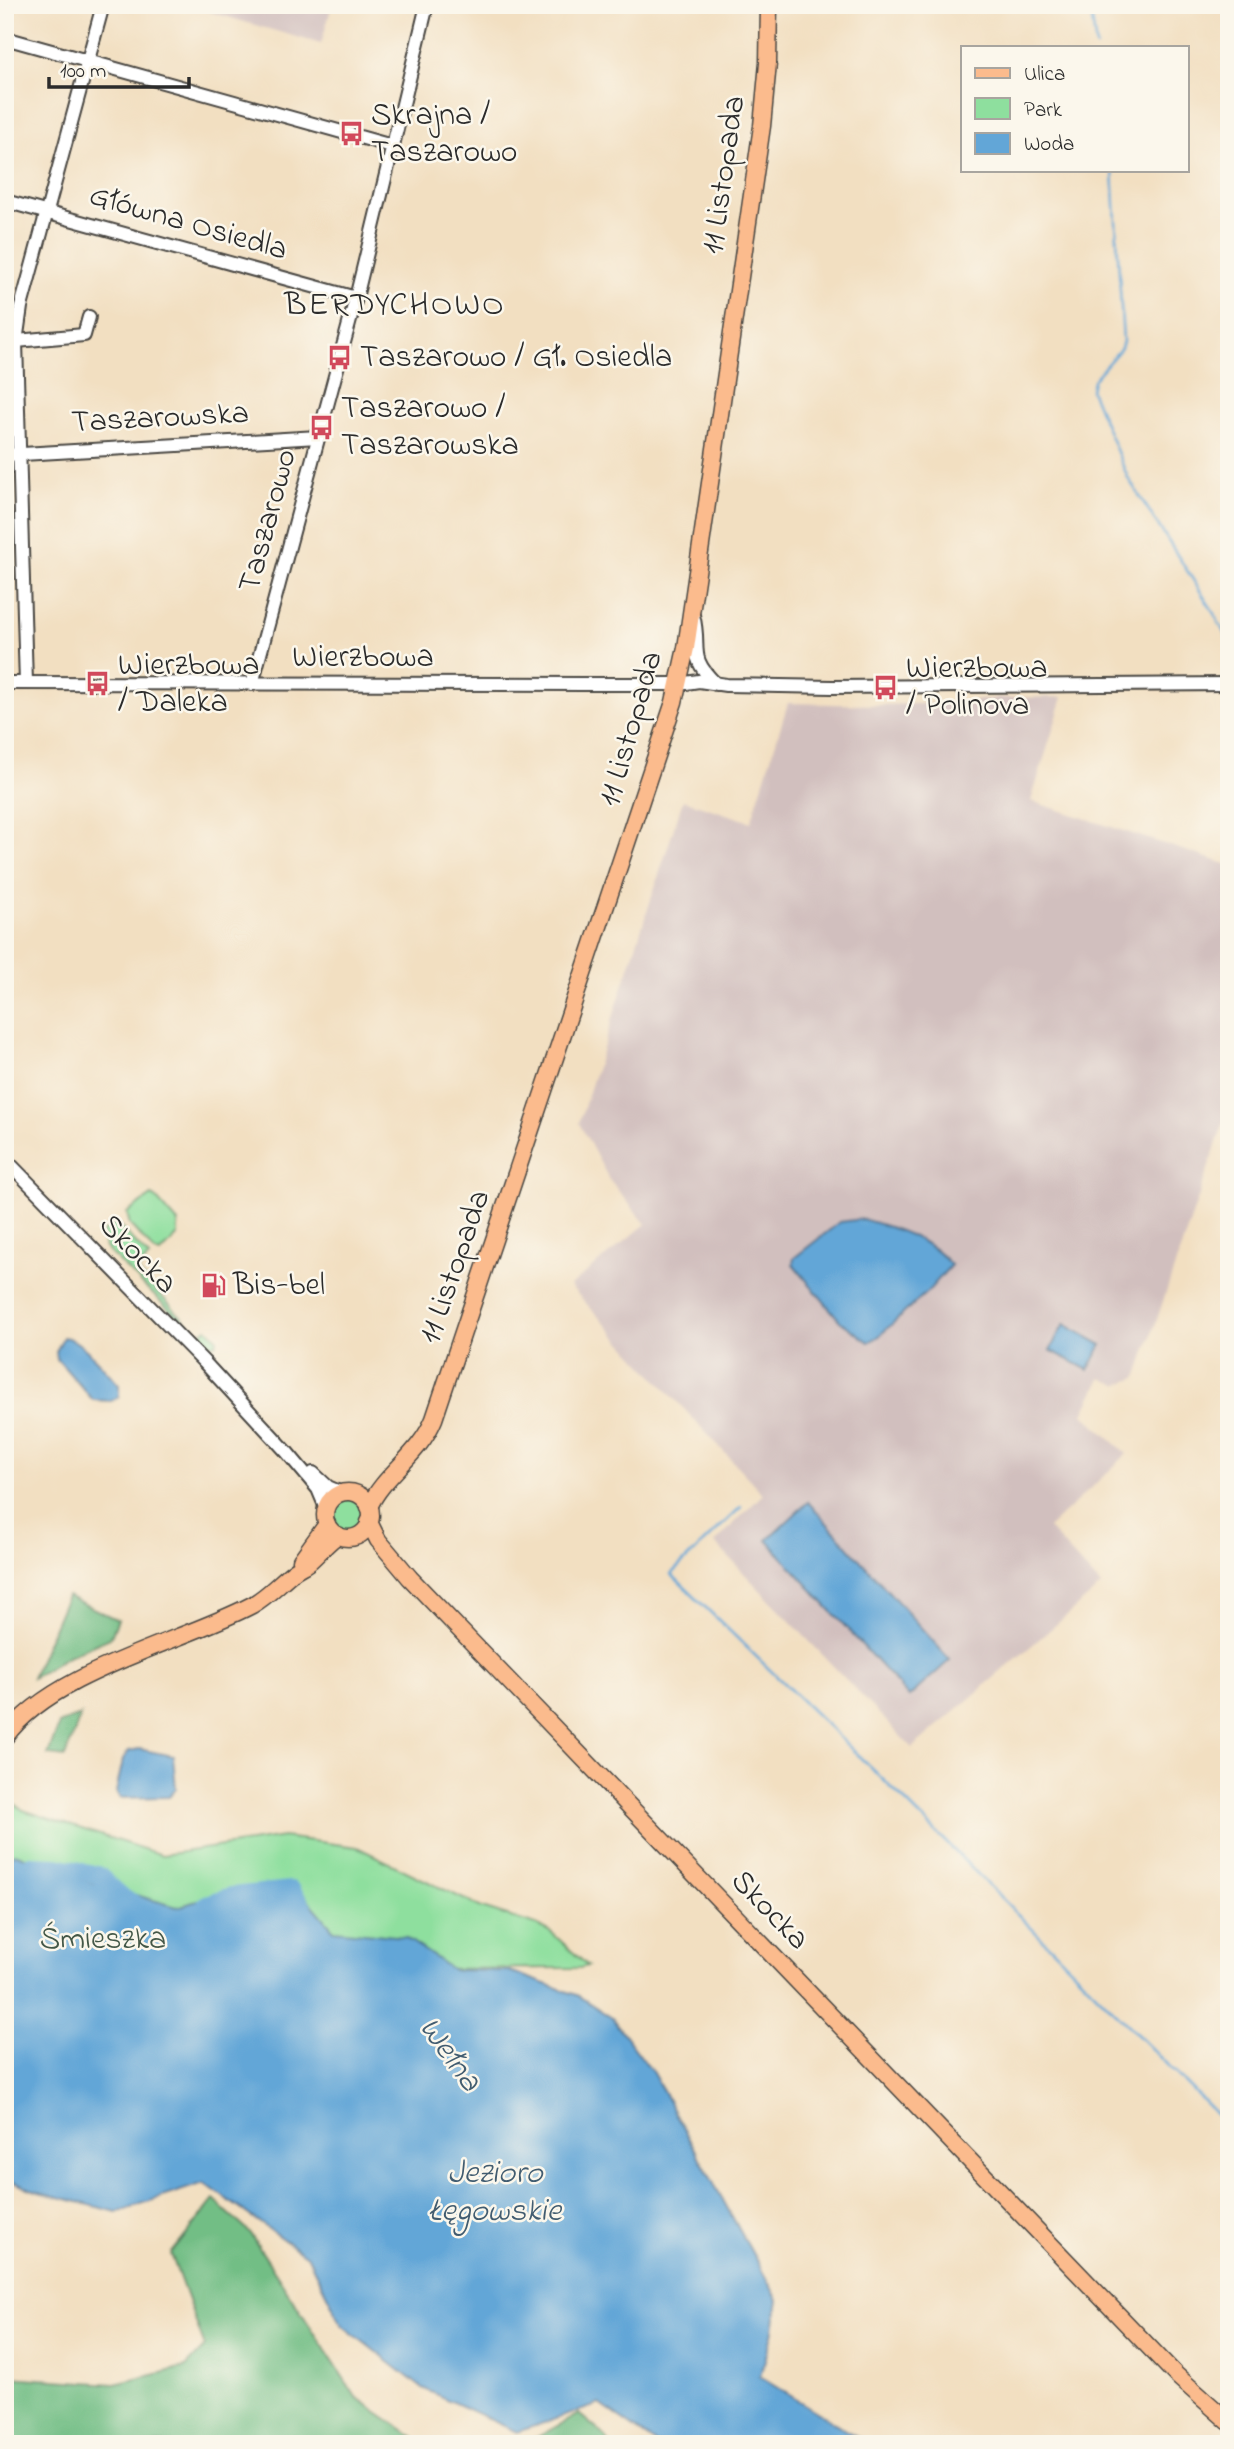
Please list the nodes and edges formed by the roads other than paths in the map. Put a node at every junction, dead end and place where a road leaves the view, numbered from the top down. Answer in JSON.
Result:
{"nodes":[{"id":1,"x":103,"y":5,"type":"edge"},
{"id":2,"x":427,"y":5,"type":"edge"},
{"id":3,"x":769,"y":5,"type":"edge"},
{"id":4,"x":5,"y":38,"type":"edge"},
{"id":5,"x":88,"y":61,"type":"junction"},
{"id":6,"x":392,"y":146,"type":"junction"},
{"id":7,"x":5,"y":201,"type":"edge"},
{"id":8,"x":47,"y":212,"type":"junction"},
{"id":9,"x":356,"y":298,"type":"junction"},
{"id":10,"x":89,"y":317,"type":"dead end"},
{"id":11,"x":11,"y":342,"type":"edge"},
{"id":12,"x":318,"y":437,"type":"junction"},
{"id":13,"x":19,"y":454,"type":"junction"},
{"id":14,"x":5,"y":455,"type":"edge"},
{"id":15,"x":692,"y":609,"type":"junction"},
{"id":16,"x":5,"y":684,"type":"edge"},
{"id":17,"x":26,"y":684,"type":"junction"},
{"id":18,"x":252,"y":684,"type":"junction"},
{"id":19,"x":679,"y":684,"type":"junction"},
{"id":20,"x":1229,"y":684,"type":"edge"},
{"id":21,"x":721,"y":685,"type":"junction"},
{"id":22,"x":5,"y":1159,"type":"edge"},
{"id":23,"x":423,"y":1440,"type":"junction"},
{"id":24,"x":286,"y":1451,"type":"junction"},
{"id":25,"x":349,"y":1493,"type":"junction"},
{"id":26,"x":369,"y":1515,"type":"junction"},
{"id":27,"x":336,"y":1526,"type":"junction"},
{"id":28,"x":410,"y":1578,"type":"junction"},
{"id":29,"x":5,"y":1737,"type":"edge"},
{"id":30,"x":1229,"y":2422,"type":"edge"}],
"edges":[{"from":1,"to":5,"type":"street"},
{"from":2,"to":6,"type":"street","name":"Taszarowo"},
{"from":3,"to":15,"type":"main road","name":"11 Listopada"},
{"from":4,"to":5,"type":"street"},
{"from":5,"to":6,"type":"street"},
{"from":5,"to":8,"type":"street"},
{"from":6,"to":9,"type":"street","name":"Taszarowo"},
{"from":7,"to":8,"type":"street","name":"Główna Osiedla"},
{"from":8,"to":9,"type":"street","name":"Główna Osiedla"},
{"from":8,"to":11,"type":"street"},
{"from":9,"to":12,"type":"street","name":"Taszarowo"},
{"from":10,"to":11,"type":"street"},
{"from":11,"to":13,"type":"street"},
{"from":12,"to":13,"type":"street","name":"Taszarowska"},
{"from":12,"to":18,"type":"street","name":"Taszarowo"},
{"from":13,"to":14,"type":"street","name":"Taszarowska"},
{"from":13,"to":17,"type":"street"},
{"from":15,"to":19,"type":"main road","name":"11 Listopada"},
{"from":15,"to":21,"type":"street"},
{"from":16,"to":17,"type":"street","name":"Wierzbowa"},
{"from":17,"to":18,"type":"street","name":"Wierzbowa"},
{"from":18,"to":19,"type":"street","name":"Wierzbowa"},
{"from":19,"to":21,"type":"street","name":"Wierzbowa"},
{"from":19,"to":23,"type":"main road","name":"11 Listopada"},
{"from":20,"to":21,"type":"street","name":"Wierzbowa"},
{"from":22,"to":24,"type":"street","name":"Skocka"},
{"from":23,"to":25,"type":"main road","name":"11 Listopada"},
{"from":23,"to":26,"type":"main road","name":"11 Listopada"},
{"from":24,"to":25,"type":"street","name":"Skocka"},
{"from":24,"to":27,"type":"street","name":"Skocka"},
{"from":25,"to":26,"type":"main road","name":"Skocka"},
{"from":25,"to":27,"type":"main road","name":"11 Listopada"},
{"from":26,"to":27,"type":"main road","name":"11 Listopada"},
{"from":26,"to":28,"type":"main road","name":"Skocka"},
{"from":27,"to":28,"type":"main road","name":"Skocka"},
{"from":27,"to":29,"type":"main road"},
{"from":28,"to":30,"type":"main road","name":"Skocka"}]}
